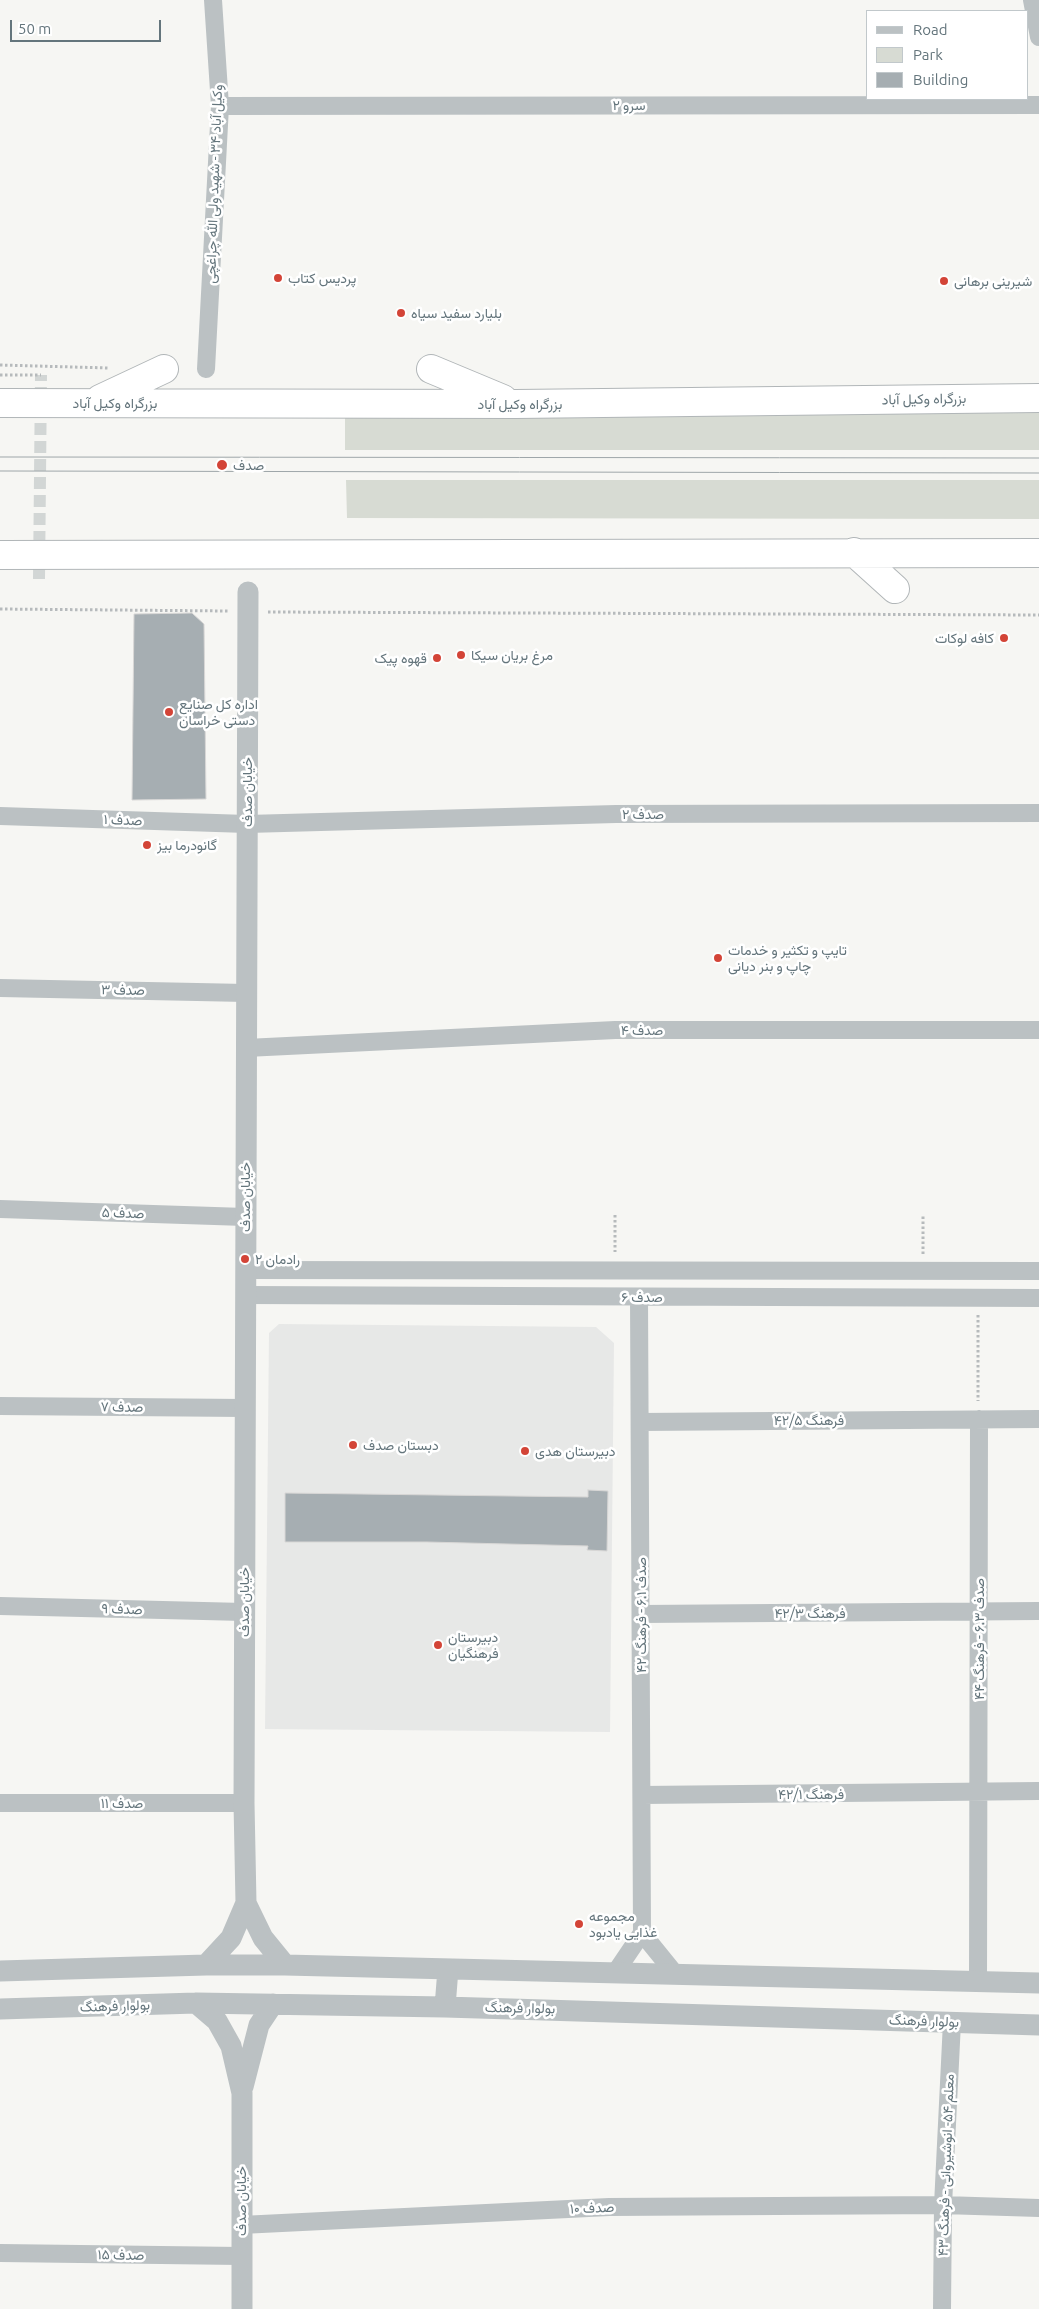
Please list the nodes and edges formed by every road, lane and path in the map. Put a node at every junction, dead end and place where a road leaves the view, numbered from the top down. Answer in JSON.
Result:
{"nodes":[{"id":1,"x":213,"y":0,"type":"edge"},
{"id":2,"x":1032,"y":0,"type":"edge"},
{"id":3,"x":1039,"y":37,"type":"edge"},
{"id":4,"x":1039,"y":105,"type":"edge"},
{"id":5,"x":220,"y":106,"type":"junction"},
{"id":6,"x":0,"y":365,"type":"edge"},
{"id":7,"x":116,"y":368,"type":"dead end"},
{"id":8,"x":206,"y":369,"type":"dead end"},
{"id":9,"x":432,"y":369,"type":"dead end"},
{"id":10,"x":164,"y":370,"type":"dead end"},
{"id":11,"x":0,"y":375,"type":"edge"},
{"id":12,"x":41,"y":375,"type":"dead end"},
{"id":13,"x":1039,"y":398,"type":"edge"},
{"id":14,"x":0,"y":402,"type":"edge"},
{"id":15,"x":91,"y":403,"type":"junction"},
{"id":16,"x":516,"y":404,"type":"junction"},
{"id":17,"x":854,"y":552,"type":"junction"},
{"id":18,"x":1039,"y":553,"type":"edge"},
{"id":19,"x":0,"y":555,"type":"edge"},
{"id":20,"x":895,"y":589,"type":"dead end"},
{"id":21,"x":248,"y":602,"type":"junction"},
{"id":22,"x":0,"y":609,"type":"edge"},
{"id":23,"x":1039,"y":615,"type":"edge"},
{"id":24,"x":1039,"y":814,"type":"edge"},
{"id":25,"x":0,"y":816,"type":"edge"},
{"id":26,"x":246,"y":824,"type":"junction"},
{"id":27,"x":0,"y":988,"type":"edge"},
{"id":28,"x":246,"y":993,"type":"junction"},
{"id":29,"x":1039,"y":1030,"type":"edge"},
{"id":30,"x":246,"y":1048,"type":"junction"},
{"id":31,"x":0,"y":1208,"type":"edge"},
{"id":32,"x":923,"y":1214,"type":"dead end"},
{"id":33,"x":615,"y":1215,"type":"dead end"},
{"id":34,"x":245,"y":1217,"type":"junction"},
{"id":35,"x":245,"y":1270,"type":"junction"},
{"id":36,"x":615,"y":1270,"type":"junction"},
{"id":37,"x":878,"y":1271,"type":"junction"},
{"id":38,"x":923,"y":1271,"type":"junction"},
{"id":39,"x":1039,"y":1271,"type":"edge"},
{"id":40,"x":245,"y":1295,"type":"junction"},
{"id":41,"x":639,"y":1296,"type":"junction"},
{"id":42,"x":877,"y":1297,"type":"junction"},
{"id":43,"x":978,"y":1298,"type":"junction"},
{"id":44,"x":1039,"y":1298,"type":"edge"},
{"id":45,"x":0,"y":1406,"type":"edge"},
{"id":46,"x":245,"y":1408,"type":"junction"},
{"id":47,"x":978,"y":1419,"type":"junction"},
{"id":48,"x":1039,"y":1419,"type":"edge"},
{"id":49,"x":640,"y":1422,"type":"junction"},
{"id":50,"x":0,"y":1606,"type":"edge"},
{"id":51,"x":1039,"y":1611,"type":"edge"},
{"id":52,"x":244,"y":1612,"type":"junction"},
{"id":53,"x":979,"y":1612,"type":"junction"},
{"id":54,"x":641,"y":1614,"type":"junction"},
{"id":55,"x":1039,"y":1792,"type":"edge"},
{"id":56,"x":980,"y":1793,"type":"junction"},
{"id":57,"x":642,"y":1795,"type":"junction"},
{"id":58,"x":0,"y":1803,"type":"edge"},
{"id":59,"x":244,"y":1803,"type":"junction"},
{"id":60,"x":246,"y":1903,"type":"junction"},
{"id":61,"x":642,"y":1933,"type":"junction"},
{"id":62,"x":206,"y":1965,"type":"junction"},
{"id":63,"x":285,"y":1965,"type":"junction"},
{"id":64,"x":448,"y":1969,"type":"junction"},
{"id":65,"x":0,"y":1971,"type":"edge"},
{"id":66,"x":616,"y":1973,"type":"junction"},
{"id":67,"x":676,"y":1975,"type":"junction"},
{"id":68,"x":978,"y":1980,"type":"junction"},
{"id":69,"x":1039,"y":1983,"type":"edge"},
{"id":70,"x":196,"y":2003,"type":"junction"},
{"id":71,"x":273,"y":2004,"type":"junction"},
{"id":72,"x":445,"y":2006,"type":"junction"},
{"id":73,"x":0,"y":2009,"type":"edge"},
{"id":74,"x":952,"y":2022,"type":"junction"},
{"id":75,"x":1039,"y":2025,"type":"edge"},
{"id":76,"x":242,"y":2092,"type":"junction"},
{"id":77,"x":943,"y":2205,"type":"junction"},
{"id":78,"x":1039,"y":2208,"type":"edge"},
{"id":79,"x":241,"y":2225,"type":"junction"},
{"id":80,"x":0,"y":2253,"type":"edge"},
{"id":81,"x":241,"y":2256,"type":"junction"},
{"id":82,"x":242,"y":2309,"type":"edge"},
{"id":83,"x":942,"y":2309,"type":"edge"}],
"edges":[{"from":1,"to":5,"type":"street","name":"وکیل آباد ۳۴ - شهید ولی الله چراغچی"},
{"from":2,"to":3,"type":"street"},
{"from":4,"to":5,"type":"street","name":"سرو ۲"},
{"from":5,"to":8,"type":"street","name":"وکیل آباد ۳۴ - شهید ولی الله چراغچی"},
{"from":6,"to":7,"type":"path"},
{"from":9,"to":16,"type":"highway"},
{"from":10,"to":15,"type":"highway"},
{"from":11,"to":12,"type":"path"},
{"from":13,"to":16,"type":"highway","name":"بزرگراه وکیل آباد"},
{"from":14,"to":15,"type":"highway","name":"بزرگراه وکیل آباد"},
{"from":15,"to":16,"type":"highway","name":"بزرگراه وکیل آباد"},
{"from":17,"to":18,"type":"highway"},
{"from":17,"to":19,"type":"highway"},
{"from":17,"to":20,"type":"highway"},
{"from":21,"to":22,"type":"path"},
{"from":21,"to":23,"type":"path"},
{"from":21,"to":26,"type":"street","name":"خیابان صدف"},
{"from":24,"to":26,"type":"street","name":"صدف ۲"},
{"from":25,"to":26,"type":"street","name":"صدف ۱"},
{"from":26,"to":28,"type":"street","name":"خیابان صدف"},
{"from":27,"to":28,"type":"street","name":"صدف ۳"},
{"from":28,"to":30,"type":"street","name":"خیابان صدف"},
{"from":29,"to":30,"type":"street","name":"صدف ۴"},
{"from":30,"to":34,"type":"street","name":"خیابان صدف"},
{"from":31,"to":34,"type":"street","name":"صدف ۵"},
{"from":32,"to":38,"type":"path"},
{"from":33,"to":36,"type":"path"},
{"from":34,"to":35,"type":"street","name":"خیابان صدف"},
{"from":35,"to":36,"type":"street","name":"صدف ۶"},
{"from":35,"to":40,"type":"street","name":"خیابان صدف"},
{"from":36,"to":37,"type":"street","name":"صدف ۶"},
{"from":37,"to":38,"type":"street","name":"صدف ۶"},
{"from":37,"to":42,"type":"street"},
{"from":38,"to":39,"type":"street","name":"صدف ۶"},
{"from":40,"to":41,"type":"street","name":"صدف ۶"},
{"from":40,"to":46,"type":"street","name":"خیابان صدف"},
{"from":41,"to":42,"type":"street","name":"صدف ۶"},
{"from":41,"to":49,"type":"street","name":"صدف ۶.۱ - فرهنگ ۴۲"},
{"from":42,"to":43,"type":"street","name":"صدف ۶"},
{"from":43,"to":44,"type":"street","name":"صدف ۶"},
{"from":43,"to":47,"type":"path"},
{"from":45,"to":46,"type":"street","name":"صدف ۷"},
{"from":46,"to":52,"type":"street","name":"خیابان صدف"},
{"from":47,"to":48,"type":"street","name":"فرهنگ ۴۲/۵"},
{"from":47,"to":49,"type":"street","name":"فرهنگ ۴۲/۵"},
{"from":47,"to":53,"type":"street","name":"صدف ۶.۳ - فرهنگ ۴۴"},
{"from":49,"to":54,"type":"street","name":"صدف ۶.۱ - فرهنگ ۴۲"},
{"from":50,"to":52,"type":"street","name":"صدف ۹"},
{"from":51,"to":53,"type":"street","name":"فرهنگ ۴۲/۳"},
{"from":52,"to":59,"type":"street","name":"خیابان صدف"},
{"from":53,"to":54,"type":"street","name":"فرهنگ ۴۲/۳"},
{"from":53,"to":56,"type":"street","name":"صدف ۶.۳ - فرهنگ ۴۴"},
{"from":54,"to":57,"type":"street","name":"صدف ۶.۱ - فرهنگ ۴۲"},
{"from":55,"to":56,"type":"street","name":"فرهنگ ۴۲/۱"},
{"from":56,"to":57,"type":"street","name":"فرهنگ ۴۲/۱"},
{"from":56,"to":68,"type":"street","name":"صدف ۶.۳ - فرهنگ ۴۴"},
{"from":57,"to":61,"type":"street","name":"صدف ۶.۱ - فرهنگ ۴۲"},
{"from":58,"to":59,"type":"street","name":"صدف ۱۱"},
{"from":59,"to":60,"type":"street","name":"خیابان صدف"},
{"from":60,"to":62,"type":"street"},
{"from":60,"to":63,"type":"street"},
{"from":61,"to":66,"type":"street"},
{"from":61,"to":67,"type":"street"},
{"from":62,"to":63,"type":"street"},
{"from":62,"to":65,"type":"street"},
{"from":63,"to":64,"type":"street"},
{"from":64,"to":66,"type":"street"},
{"from":64,"to":72,"type":"street"},
{"from":66,"to":67,"type":"street"},
{"from":67,"to":68,"type":"street"},
{"from":68,"to":69,"type":"street"},
{"from":70,"to":71,"type":"street","name":"بولوار فرهنگ"},
{"from":70,"to":73,"type":"street","name":"بولوار فرهنگ"},
{"from":70,"to":76,"type":"street"},
{"from":71,"to":72,"type":"street","name":"بولوار فرهنگ"},
{"from":71,"to":76,"type":"street"},
{"from":72,"to":74,"type":"street","name":"بولوار فرهنگ"},
{"from":74,"to":75,"type":"street","name":"بولوار فرهنگ"},
{"from":74,"to":77,"type":"street","name":"معلم ۵۴- انوشیروانی - فرهنگ ۴۳"},
{"from":76,"to":79,"type":"street","name":"خیابان صدف"},
{"from":77,"to":78,"type":"street","name":"صدف ۱۰"},
{"from":77,"to":79,"type":"street","name":"صدف ۱۰"},
{"from":77,"to":83,"type":"street","name":"معلم ۵۴- انوشیروانی - فرهنگ ۴۳"},
{"from":79,"to":81,"type":"street","name":"خیابان صدف"},
{"from":80,"to":81,"type":"street","name":"صدف ۱۵"},
{"from":81,"to":82,"type":"street","name":"خیابان صدف"}]}
